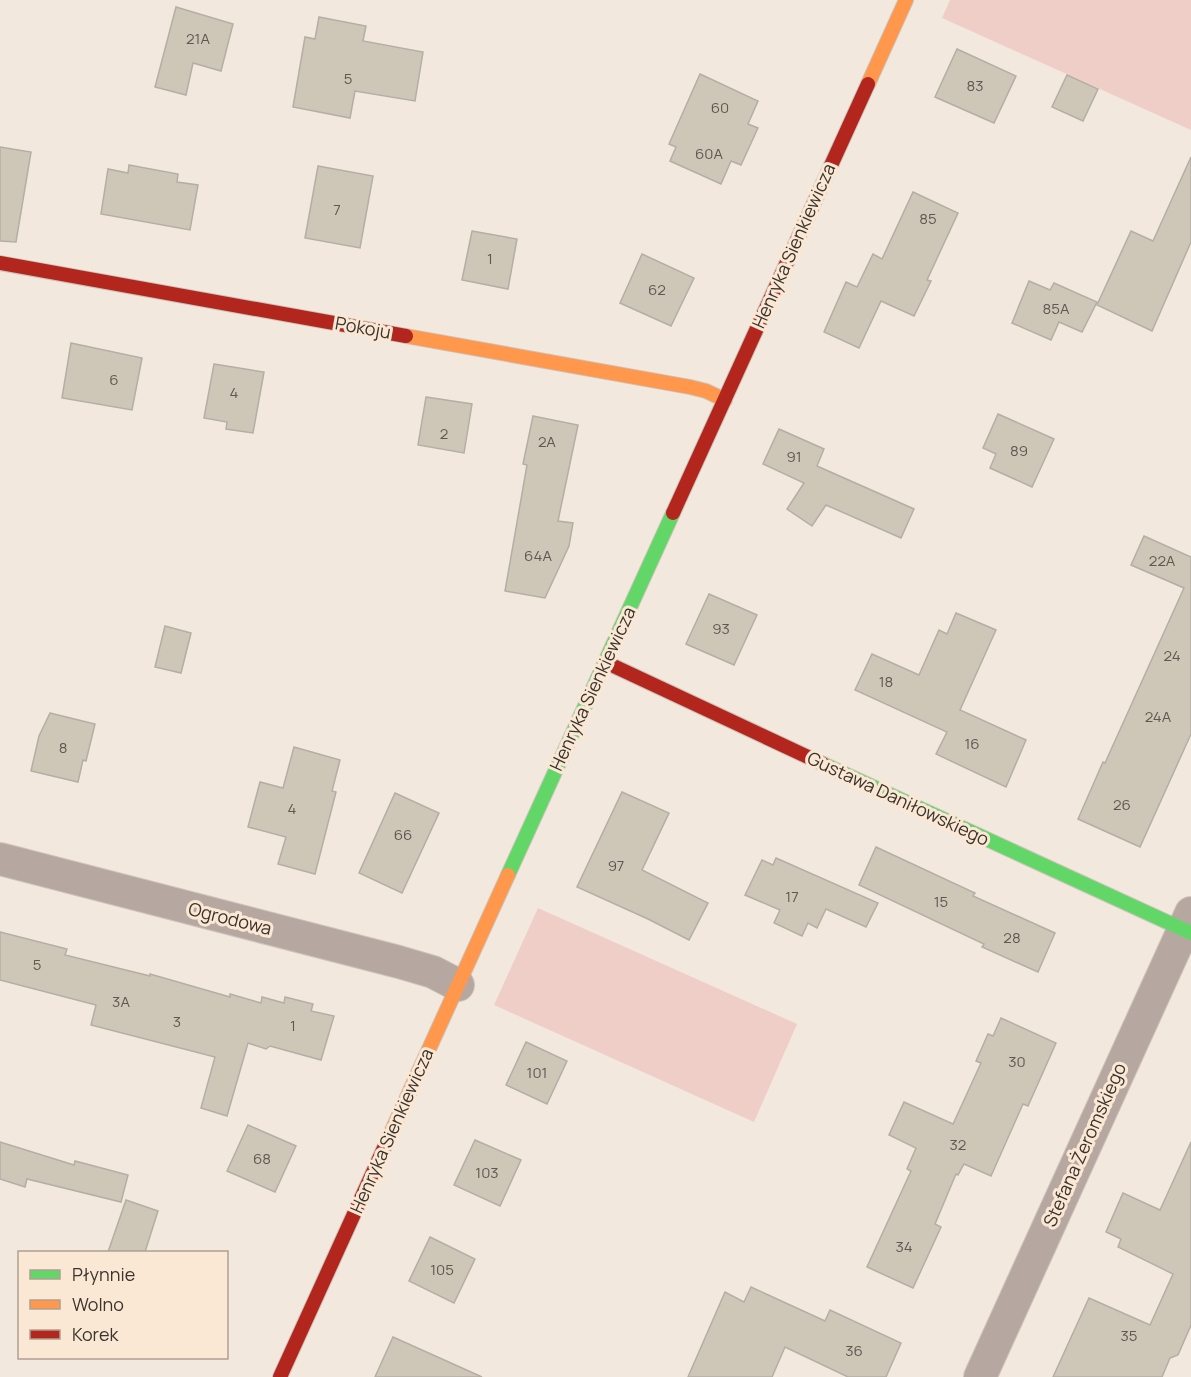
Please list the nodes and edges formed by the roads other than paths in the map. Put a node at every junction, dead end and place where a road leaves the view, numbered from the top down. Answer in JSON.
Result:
{"nodes":[{"id":1,"x":906,"y":0,"type":"edge"},
{"id":2,"x":0,"y":263,"type":"edge"},
{"id":3,"x":725,"y":400,"type":"junction"},
{"id":4,"x":605,"y":662,"type":"junction"},
{"id":5,"x":0,"y":859,"type":"edge"},
{"id":6,"x":1188,"y":925,"type":"edge"},
{"id":7,"x":458,"y":984,"type":"junction"},
{"id":8,"x":280,"y":1377,"type":"edge"},
{"id":9,"x":980,"y":1377,"type":"edge"}],
"edges":[{"from":1,"to":3,"type":"street","name":"Henryka Sienkiewicza"},
{"from":2,"to":3,"type":"street","name":"Pokoju"},
{"from":3,"to":4,"type":"street","name":"Henryka Sienkiewicza"},
{"from":4,"to":6,"type":"street","name":"Gustawa Daniłowskiego"},
{"from":4,"to":7,"type":"street","name":"Henryka Sienkiewicza"},
{"from":5,"to":7,"type":"street","name":"Ogrodowa"},
{"from":6,"to":9,"type":"street","name":"Stefana Żeromskiego"},
{"from":7,"to":8,"type":"street","name":"Henryka Sienkiewicza"}]}
